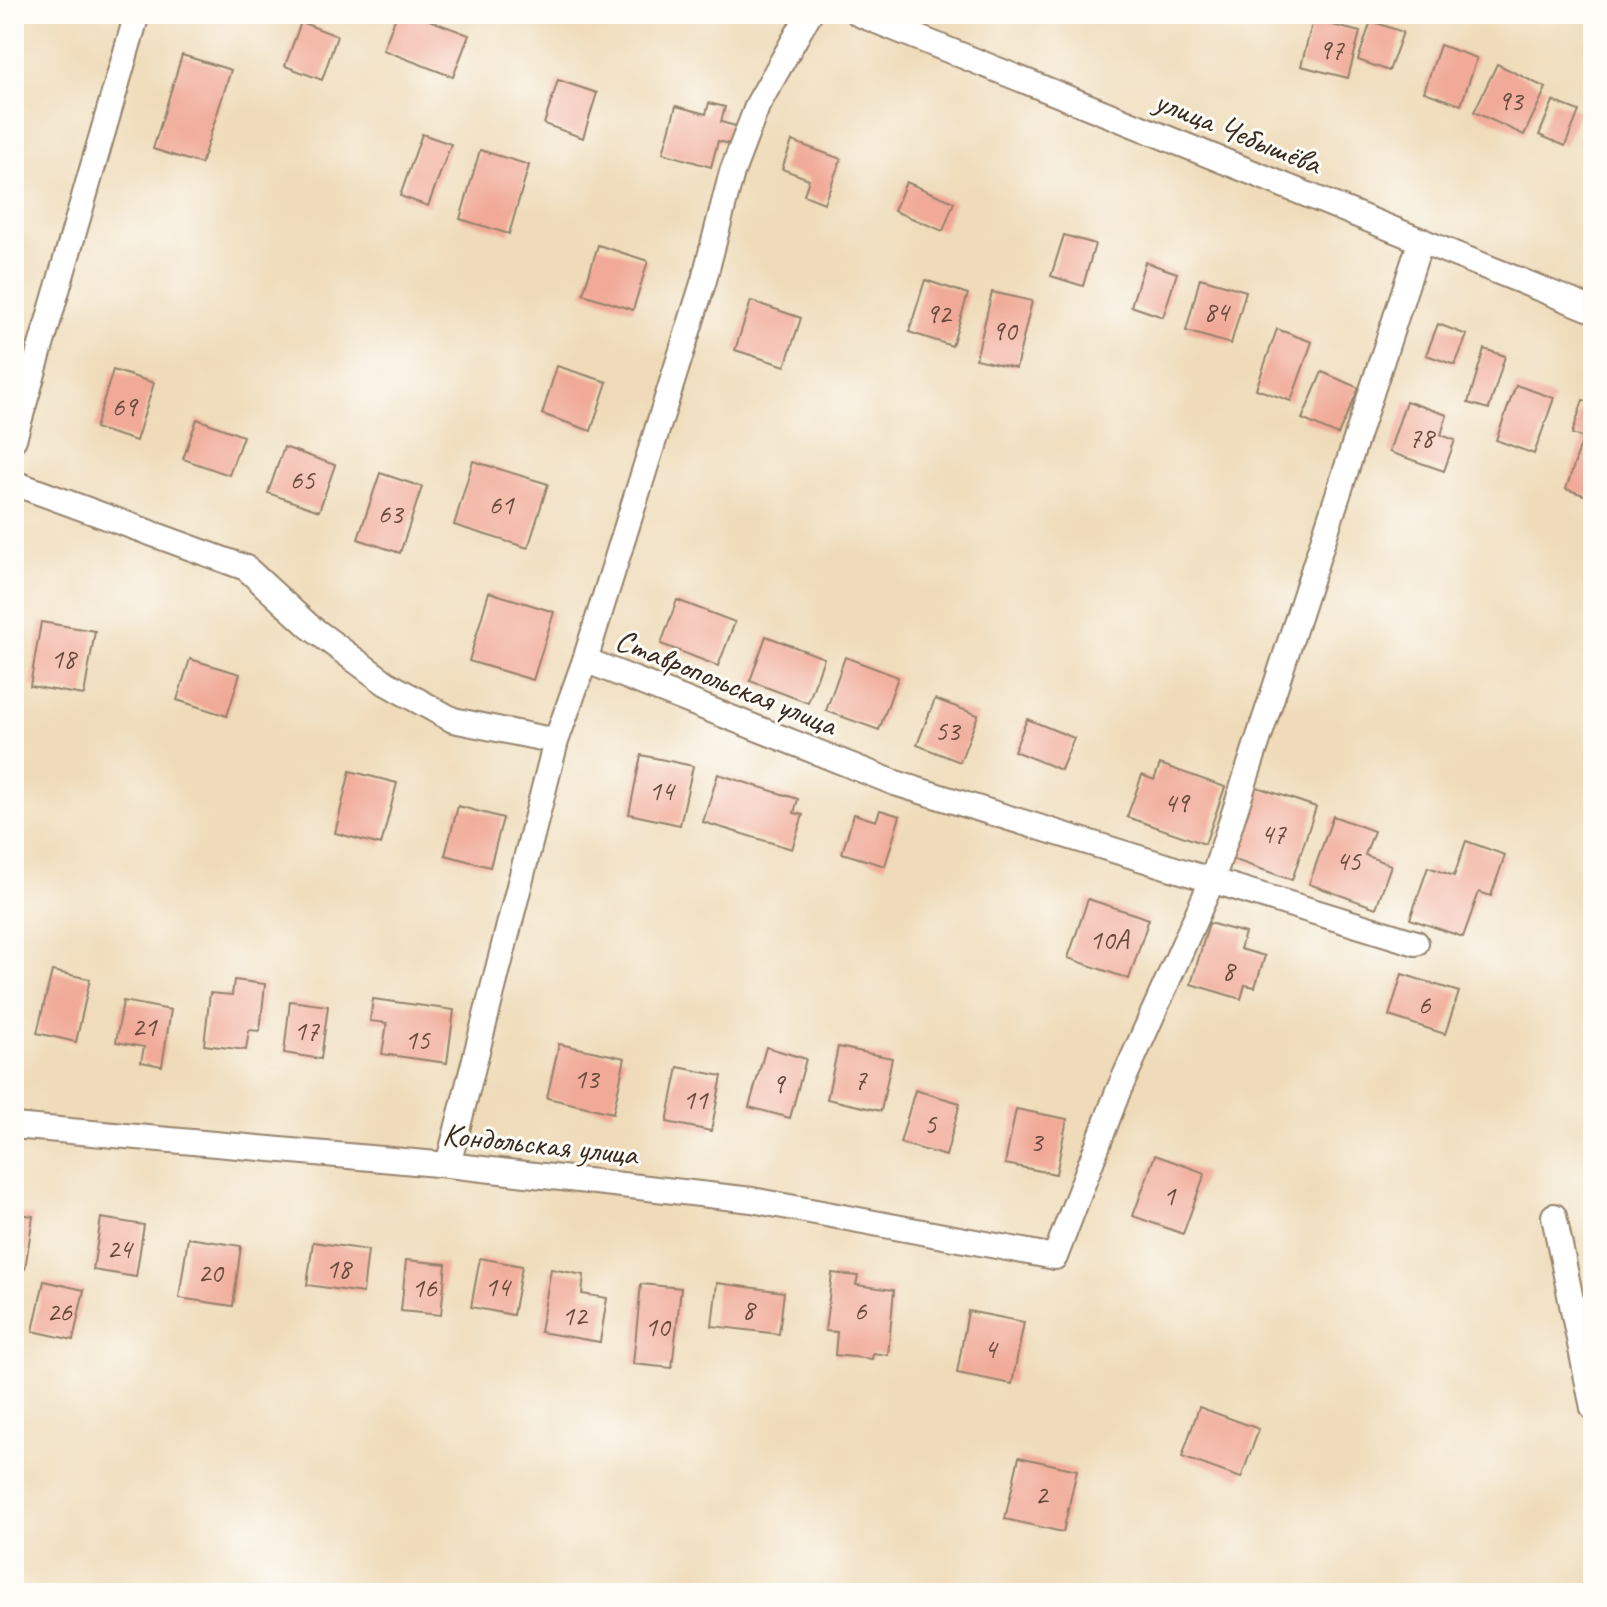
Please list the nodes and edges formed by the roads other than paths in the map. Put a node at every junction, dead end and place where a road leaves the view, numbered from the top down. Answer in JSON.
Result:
{"nodes":[{"id":1,"x":137,"y":14,"type":"edge"},
{"id":2,"x":809,"y":14,"type":"edge"},
{"id":3,"x":859,"y":14,"type":"edge"},
{"id":4,"x":1421,"y":240,"type":"junction"},
{"id":5,"x":1593,"y":310,"type":"edge"},
{"id":6,"x":14,"y":439,"type":"edge"},
{"id":7,"x":14,"y":483,"type":"edge"},
{"id":8,"x":585,"y":660,"type":"junction"},
{"id":9,"x":556,"y":741,"type":"junction"},
{"id":10,"x":1212,"y":881,"type":"junction"},
{"id":11,"x":1416,"y":943,"type":"dead end"},
{"id":12,"x":14,"y":1126,"type":"edge"},
{"id":13,"x":448,"y":1165,"type":"junction"},
{"id":14,"x":1554,"y":1216,"type":"dead end"},
{"id":15,"x":1593,"y":1408,"type":"edge"}],
"edges":[{"from":1,"to":6,"type":"street"},
{"from":2,"to":8,"type":"street"},
{"from":3,"to":4,"type":"street","name":"улица Чебышёва"},
{"from":4,"to":5,"type":"street","name":"улица Чебышёва"},
{"from":4,"to":10,"type":"street"},
{"from":7,"to":9,"type":"street"},
{"from":8,"to":9,"type":"street","name":"Ставропольская улица"},
{"from":8,"to":10,"type":"street","name":"Ставропольская улица"},
{"from":9,"to":13,"type":"street","name":"Ставропольская улица"},
{"from":10,"to":11,"type":"street","name":"Ставропольская улица"},
{"from":10,"to":13,"type":"street","name":"Кондольская улица"},
{"from":12,"to":13,"type":"street","name":"Кондольская улица"},
{"from":14,"to":15,"type":"street"}]}
